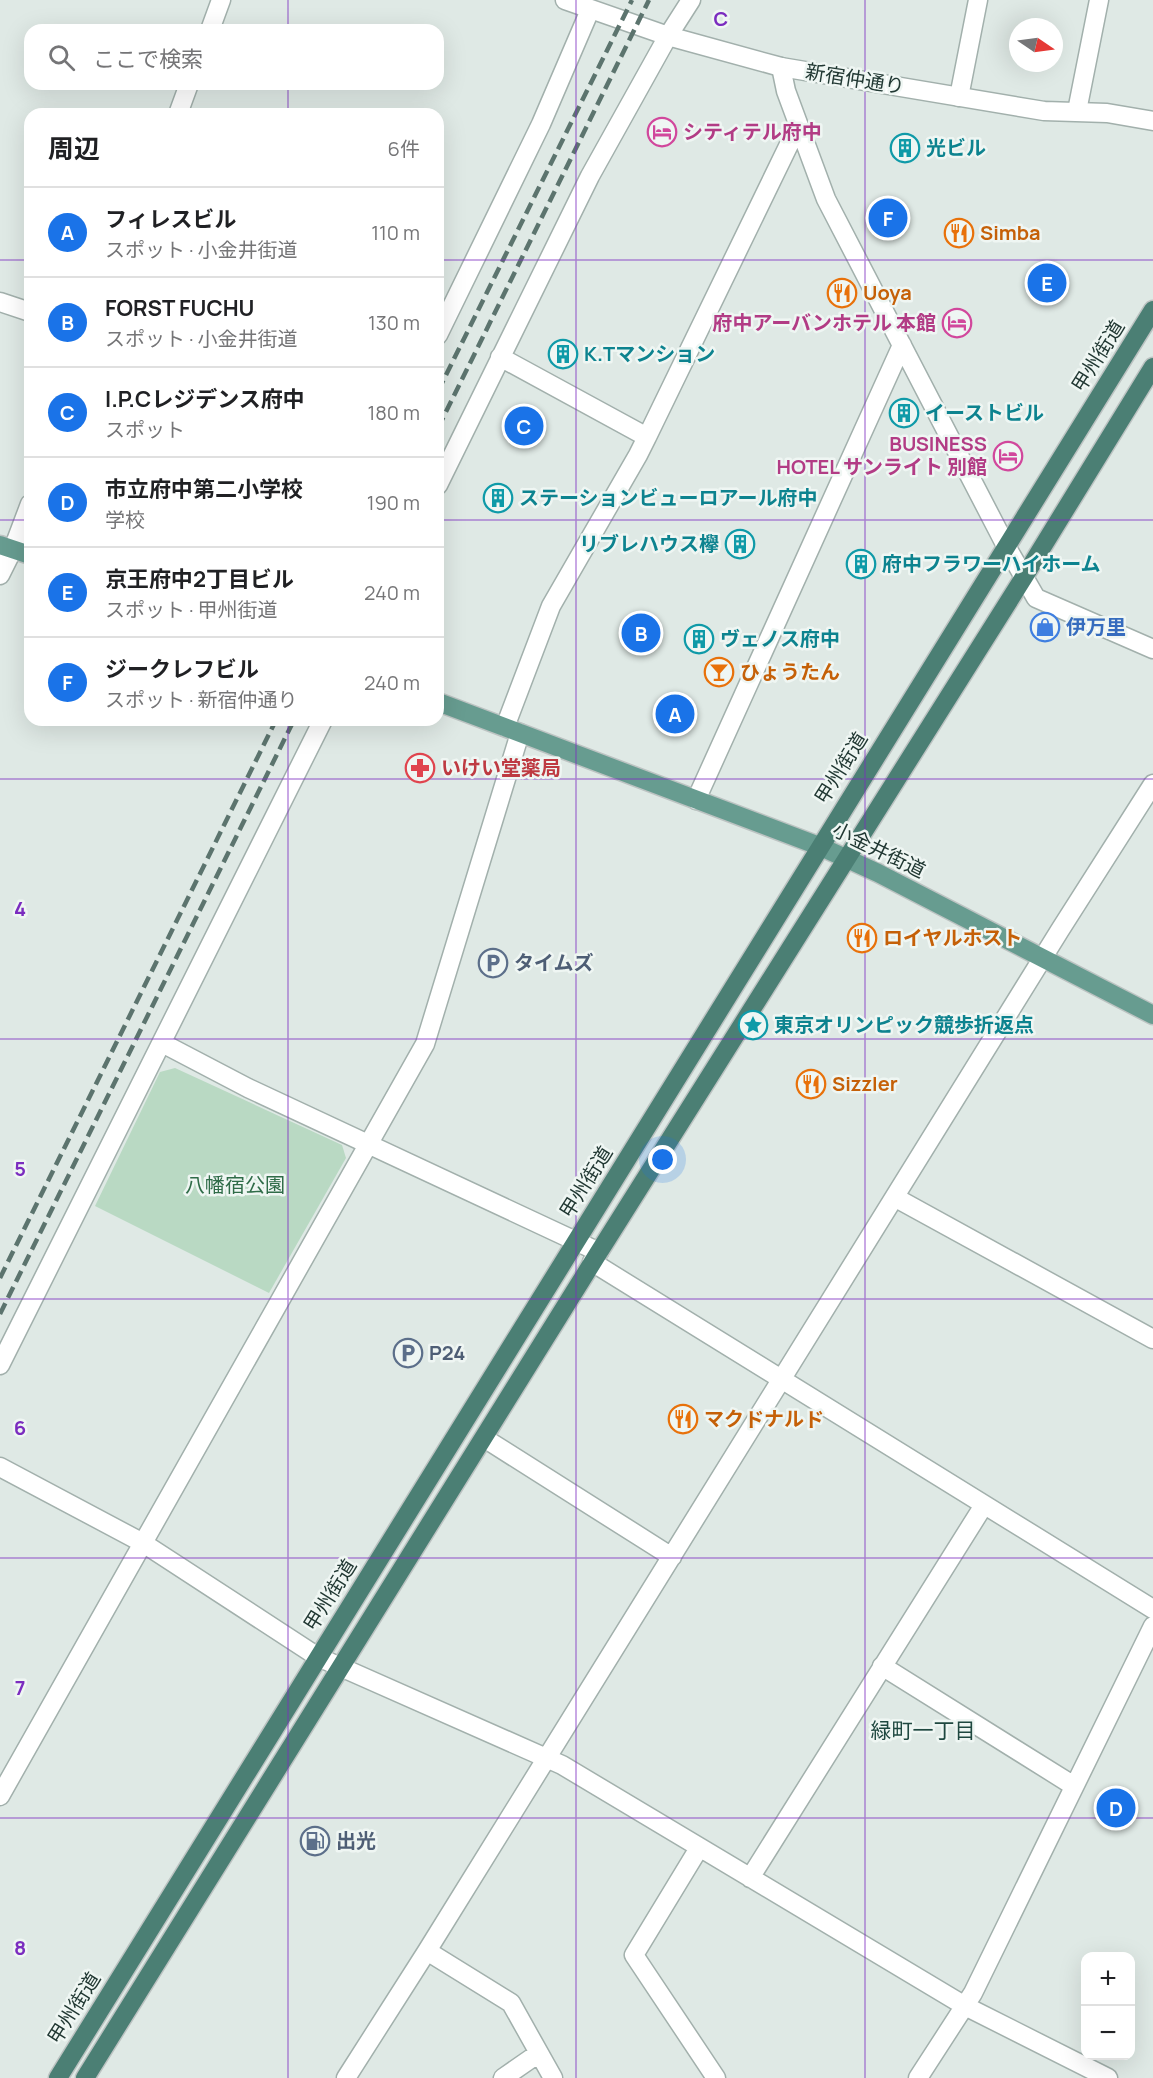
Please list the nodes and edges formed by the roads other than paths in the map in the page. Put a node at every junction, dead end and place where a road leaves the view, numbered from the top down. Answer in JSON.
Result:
{"nodes":[{"id":1,"x":221,"y":0,"type":"edge"},
{"id":2,"x":565,"y":0,"type":"edge"},
{"id":3,"x":691,"y":0,"type":"edge"},
{"id":4,"x":978,"y":0,"type":"edge"},
{"id":5,"x":1099,"y":0,"type":"edge"},
{"id":6,"x":590,"y":10,"type":"junction"},
{"id":7,"x":212,"y":24,"type":"edge"},
{"id":8,"x":668,"y":36,"type":"junction"},
{"id":9,"x":781,"y":67,"type":"junction"},
{"id":10,"x":187,"y":90,"type":"edge"},
{"id":11,"x":959,"y":97,"type":"junction"},
{"id":12,"x":180,"y":108,"type":"edge"},
{"id":13,"x":1077,"y":111,"type":"junction"},
{"id":14,"x":1153,"y":121,"type":"edge"},
{"id":15,"x":798,"y":126,"type":"junction"},
{"id":16,"x":0,"y":302,"type":"edge"},
{"id":17,"x":24,"y":310,"type":"edge"},
{"id":18,"x":1153,"y":310,"type":"edge"},
{"id":19,"x":444,"y":323,"type":"edge"},
{"id":20,"x":902,"y":345,"type":"junction"},
{"id":21,"x":500,"y":357,"type":"junction"},
{"id":22,"x":1153,"y":367,"type":"edge"},
{"id":23,"x":647,"y":437,"type":"junction"},
{"id":24,"x":444,"y":473,"type":"edge"},
{"id":25,"x":24,"y":521,"type":"edge"},
{"id":26,"x":1006,"y":546,"type":"junction"},
{"id":27,"x":14,"y":550,"type":"edge"},
{"id":28,"x":0,"y":575,"type":"edge"},
{"id":29,"x":1024,"y":577,"type":"junction"},
{"id":30,"x":1153,"y":649,"type":"edge"},
{"id":31,"x":444,"y":704,"type":"edge"},
{"id":32,"x":320,"y":726,"type":"edge"},
{"id":33,"x":513,"y":730,"type":"junction"},
{"id":34,"x":1151,"y":791,"type":"edge"},
{"id":35,"x":696,"y":800,"type":"junction"},
{"id":36,"x":819,"y":846,"type":"junction"},
{"id":37,"x":847,"y":859,"type":"junction"},
{"id":38,"x":1044,"y":958,"type":"junction"},
{"id":39,"x":1153,"y":1015,"type":"edge"},
{"id":40,"x":162,"y":1043,"type":"junction"},
{"id":41,"x":369,"y":1144,"type":"junction"},
{"id":42,"x":896,"y":1198,"type":"junction"},
{"id":43,"x":576,"y":1241,"type":"junction"},
{"id":44,"x":596,"y":1257,"type":"junction"},
{"id":45,"x":1153,"y":1339,"type":"edge"},
{"id":46,"x":0,"y":1365,"type":"edge"},
{"id":47,"x":782,"y":1380,"type":"junction"},
{"id":48,"x":484,"y":1438,"type":"junction"},
{"id":49,"x":0,"y":1467,"type":"edge"},
{"id":50,"x":984,"y":1505,"type":"junction"},
{"id":51,"x":143,"y":1543,"type":"junction"},
{"id":52,"x":672,"y":1557,"type":"junction"},
{"id":53,"x":1153,"y":1610,"type":"edge"},
{"id":54,"x":1153,"y":1626,"type":"edge"},
{"id":55,"x":318,"y":1656,"type":"junction"},
{"id":56,"x":882,"y":1666,"type":"junction"},
{"id":57,"x":341,"y":1667,"type":"junction"},
{"id":58,"x":547,"y":1758,"type":"junction"},
{"id":59,"x":1074,"y":1786,"type":"junction"},
{"id":60,"x":0,"y":1796,"type":"edge"},
{"id":61,"x":699,"y":1848,"type":"junction"},
{"id":62,"x":750,"y":1878,"type":"junction"},
{"id":63,"x":428,"y":1951,"type":"junction"},
{"id":64,"x":965,"y":2006,"type":"junction"},
{"id":65,"x":540,"y":2053,"type":"junction"},
{"id":66,"x":58,"y":2078,"type":"edge"},
{"id":67,"x":85,"y":2078,"type":"edge"},
{"id":68,"x":346,"y":2078,"type":"edge"},
{"id":69,"x":503,"y":2078,"type":"edge"},
{"id":70,"x":553,"y":2078,"type":"edge"},
{"id":71,"x":716,"y":2078,"type":"edge"},
{"id":72,"x":918,"y":2078,"type":"edge"},
{"id":73,"x":1108,"y":2078,"type":"edge"}],
"edges":[{"from":1,"to":7,"type":"street"},
{"from":2,"to":6,"type":"street","name":"新宿仲通り"},
{"from":3,"to":8,"type":"street"},
{"from":4,"to":11,"type":"street"},
{"from":5,"to":13,"type":"street"},
{"from":6,"to":8,"type":"street","name":"新宿仲通り"},
{"from":6,"to":19,"type":"street"},
{"from":8,"to":9,"type":"street","name":"新宿仲通り"},
{"from":8,"to":21,"type":"street"},
{"from":9,"to":11,"type":"street","name":"新宿仲通り"},
{"from":9,"to":15,"type":"street"},
{"from":10,"to":12,"type":"street"},
{"from":11,"to":13,"type":"street","name":"新宿仲通り"},
{"from":13,"to":14,"type":"street","name":"新宿仲通り"},
{"from":15,"to":20,"type":"street"},
{"from":15,"to":23,"type":"street"},
{"from":16,"to":17,"type":"street"},
{"from":18,"to":26,"type":"highway","name":"甲州街道"},
{"from":20,"to":26,"type":"street"},
{"from":20,"to":35,"type":"street"},
{"from":21,"to":23,"type":"street"},
{"from":21,"to":24,"type":"street"},
{"from":22,"to":29,"type":"highway"},
{"from":23,"to":33,"type":"street"},
{"from":25,"to":27,"type":"street"},
{"from":26,"to":29,"type":"street"},
{"from":26,"to":36,"type":"highway","name":"甲州街道"},
{"from":27,"to":28,"type":"street"},
{"from":29,"to":30,"type":"street"},
{"from":29,"to":37,"type":"highway"},
{"from":31,"to":33,"type":"main road","name":"小金井街道"},
{"from":32,"to":40,"type":"street"},
{"from":33,"to":35,"type":"main road","name":"小金井街道"},
{"from":33,"to":41,"type":"street"},
{"from":34,"to":38,"type":"street"},
{"from":35,"to":36,"type":"main road","name":"小金井街道"},
{"from":36,"to":37,"type":"main road","name":"小金井街道"},
{"from":36,"to":43,"type":"highway","name":"甲州街道"},
{"from":37,"to":38,"type":"main road","name":"小金井街道"},
{"from":37,"to":44,"type":"highway"},
{"from":38,"to":39,"type":"main road","name":"小金井街道"},
{"from":38,"to":42,"type":"street"},
{"from":40,"to":41,"type":"street"},
{"from":40,"to":46,"type":"street"},
{"from":41,"to":43,"type":"street"},
{"from":41,"to":51,"type":"street"},
{"from":42,"to":45,"type":"street"},
{"from":42,"to":47,"type":"street"},
{"from":43,"to":44,"type":"street"},
{"from":43,"to":55,"type":"highway","name":"甲州街道"},
{"from":44,"to":47,"type":"street"},
{"from":44,"to":48,"type":"highway"},
{"from":47,"to":50,"type":"street"},
{"from":47,"to":52,"type":"street"},
{"from":48,"to":52,"type":"street"},
{"from":48,"to":57,"type":"highway"},
{"from":49,"to":51,"type":"street"},
{"from":50,"to":53,"type":"street"},
{"from":50,"to":56,"type":"street"},
{"from":51,"to":55,"type":"street"},
{"from":51,"to":60,"type":"street"},
{"from":52,"to":58,"type":"street"},
{"from":54,"to":59,"type":"street"},
{"from":55,"to":57,"type":"street"},
{"from":55,"to":66,"type":"highway","name":"甲州街道"},
{"from":56,"to":59,"type":"street"},
{"from":56,"to":62,"type":"street"},
{"from":57,"to":58,"type":"street"},
{"from":57,"to":67,"type":"highway"},
{"from":58,"to":61,"type":"street"},
{"from":58,"to":63,"type":"street"},
{"from":59,"to":64,"type":"street"},
{"from":61,"to":62,"type":"street"},
{"from":61,"to":71,"type":"street"},
{"from":62,"to":64,"type":"street"},
{"from":63,"to":65,"type":"street"},
{"from":63,"to":68,"type":"street"},
{"from":64,"to":72,"type":"street"},
{"from":64,"to":73,"type":"street"},
{"from":65,"to":69,"type":"street"},
{"from":65,"to":70,"type":"street"}]}
